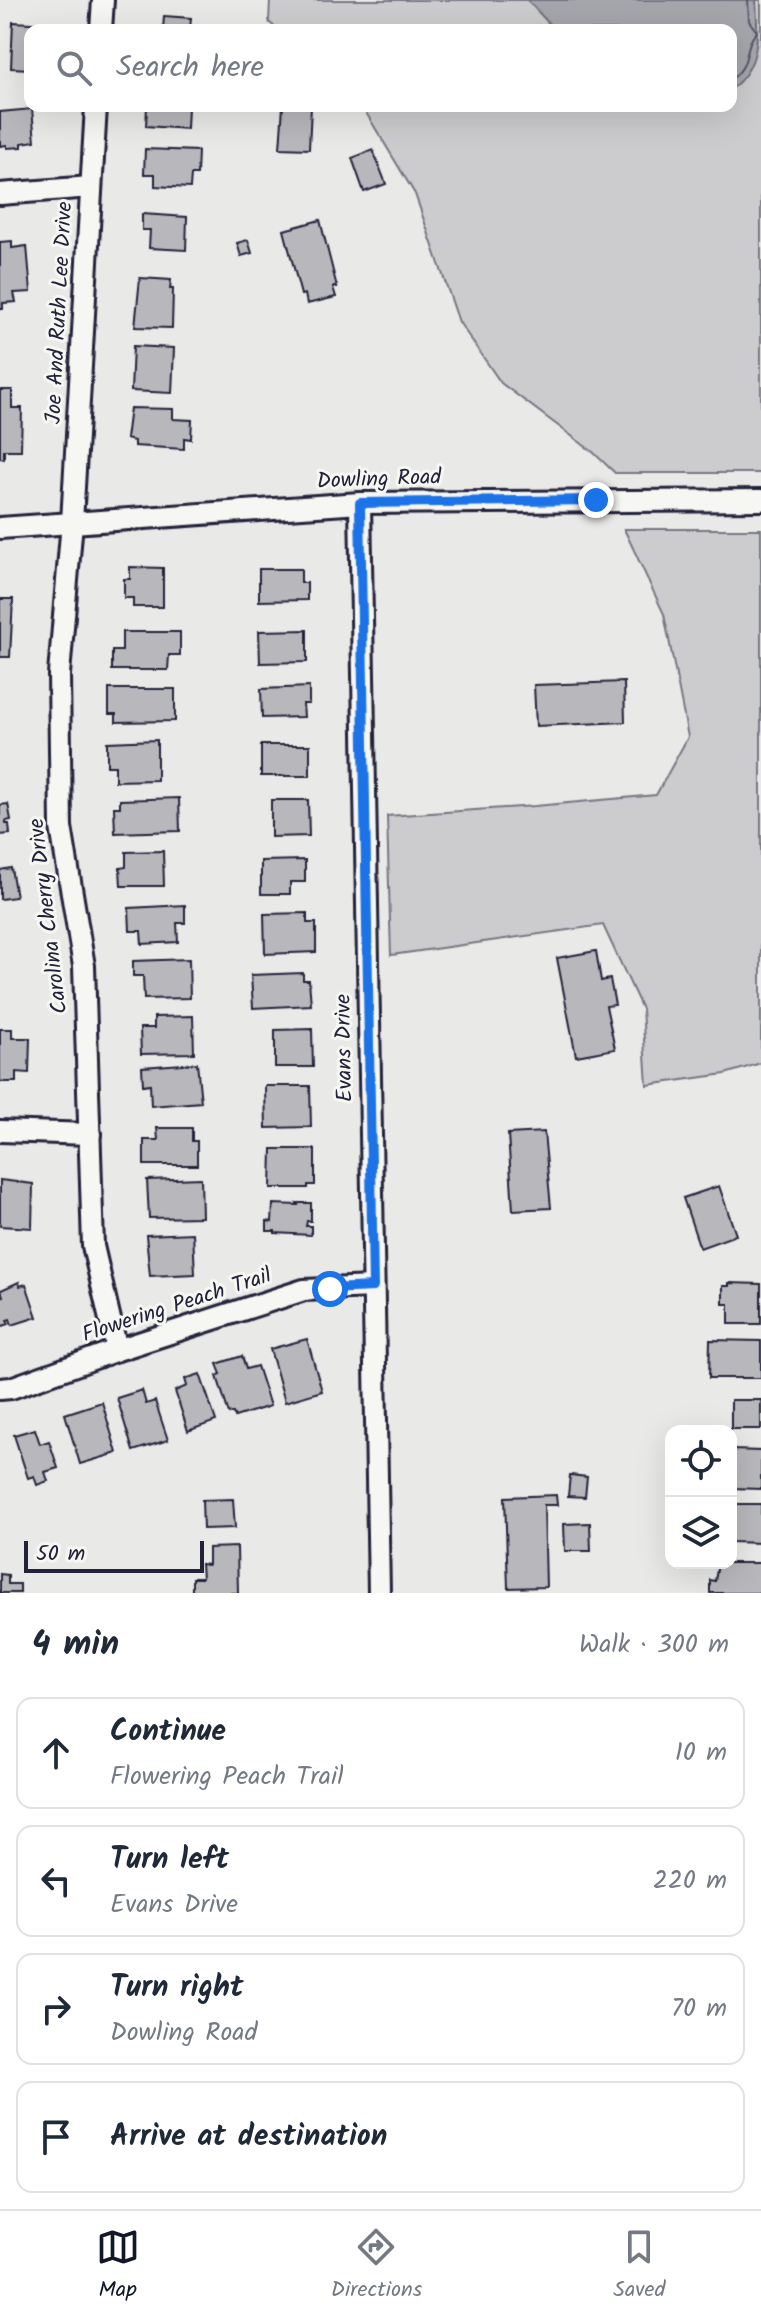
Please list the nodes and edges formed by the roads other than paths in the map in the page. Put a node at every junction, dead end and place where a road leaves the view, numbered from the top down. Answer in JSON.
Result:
{"nodes":[{"id":1,"x":103,"y":0,"type":"edge"},
{"id":2,"x":101,"y":24,"type":"edge"},
{"id":3,"x":96,"y":112,"type":"edge"},
{"id":4,"x":91,"y":187,"type":"junction"},
{"id":5,"x":0,"y":194,"type":"edge"},
{"id":6,"x":761,"y":500,"type":"edge"},
{"id":7,"x":360,"y":503,"type":"junction"},
{"id":8,"x":72,"y":522,"type":"junction"},
{"id":9,"x":0,"y":528,"type":"edge"},
{"id":10,"x":0,"y":1131,"type":"edge"},
{"id":11,"x":90,"y":1134,"type":"junction"},
{"id":12,"x":373,"y":1287,"type":"junction"},
{"id":13,"x":117,"y":1350,"type":"junction"},
{"id":14,"x":0,"y":1389,"type":"edge"},
{"id":15,"x":379,"y":1593,"type":"edge"}],
"edges":[{"from":1,"to":2,"type":"street"},
{"from":3,"to":4,"type":"street","name":"Joe And Ruth Lee Drive"},
{"from":4,"to":5,"type":"street"},
{"from":4,"to":8,"type":"street","name":"Joe And Ruth Lee Drive"},
{"from":6,"to":7,"type":"street","name":"Dowling Road"},
{"from":7,"to":8,"type":"street","name":"Dowling Road"},
{"from":7,"to":12,"type":"street","name":"Evans Drive"},
{"from":8,"to":9,"type":"street","name":"Dowling Road"},
{"from":8,"to":11,"type":"street","name":"Carolina Cherry Drive"},
{"from":10,"to":11,"type":"street"},
{"from":11,"to":13,"type":"street","name":"Carolina Cherry Drive"},
{"from":12,"to":13,"type":"street","name":"Flowering Peach Trail"},
{"from":12,"to":15,"type":"street","name":"Evans Drive"},
{"from":13,"to":14,"type":"street","name":"Flowering Peach Trail"}]}
